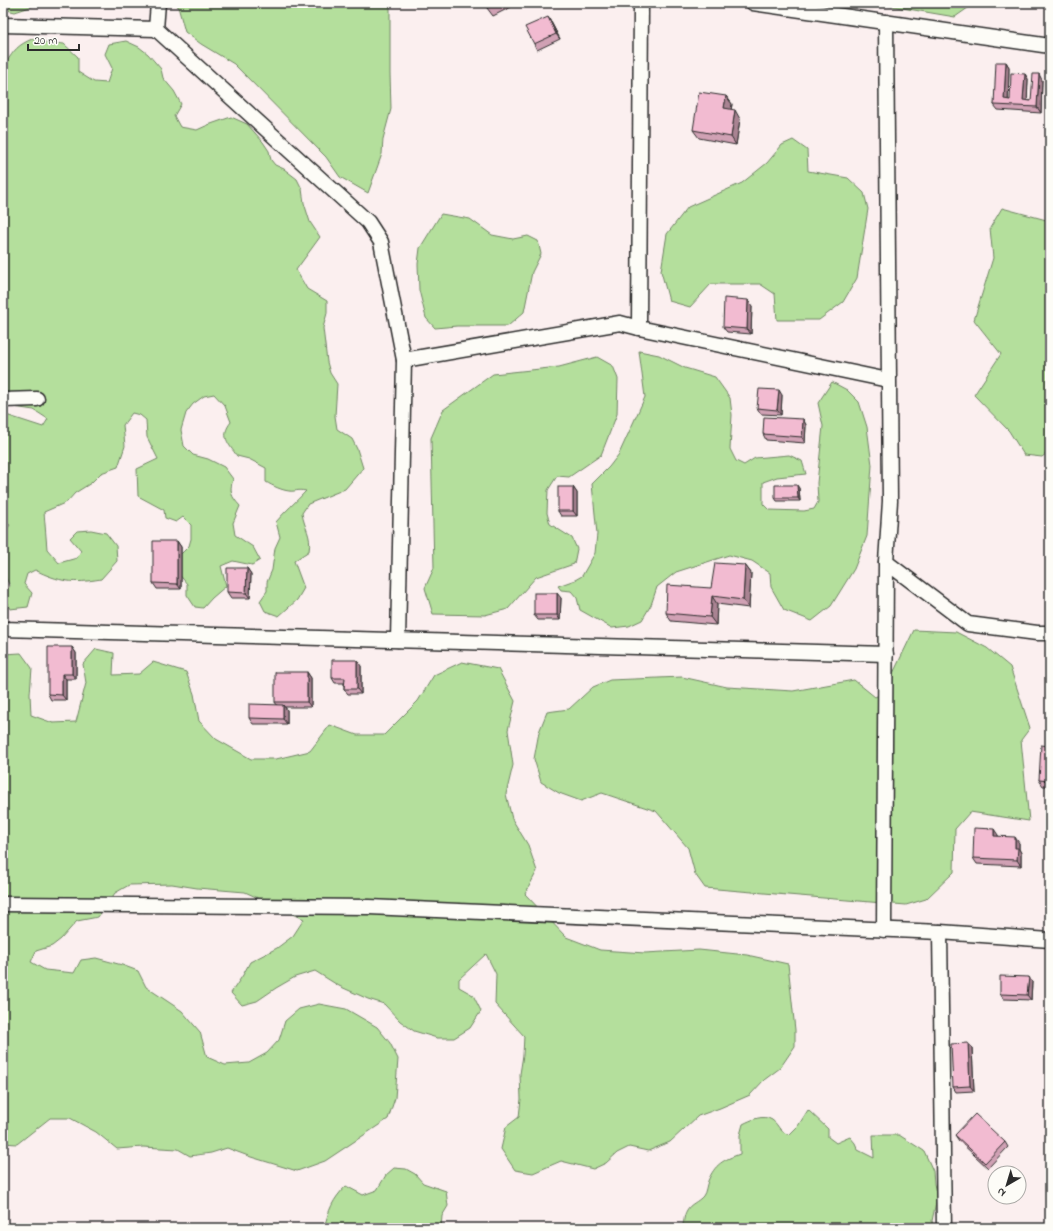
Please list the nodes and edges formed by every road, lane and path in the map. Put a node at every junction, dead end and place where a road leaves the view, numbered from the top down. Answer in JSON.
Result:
{"nodes":[{"id":1,"x":158,"y":3,"type":"edge"},
{"id":2,"x":641,"y":3,"type":"edge"},
{"id":3,"x":753,"y":3,"type":"edge"},
{"id":4,"x":886,"y":22,"type":"junction"},
{"id":5,"x":3,"y":26,"type":"edge"},
{"id":6,"x":156,"y":29,"type":"junction"},
{"id":7,"x":1050,"y":46,"type":"edge"},
{"id":8,"x":639,"y":328,"type":"junction"},
{"id":9,"x":404,"y":360,"type":"junction"},
{"id":10,"x":888,"y":380,"type":"junction"},
{"id":11,"x":37,"y":399,"type":"dead end"},
{"id":12,"x":3,"y":400,"type":"edge"},
{"id":13,"x":886,"y":562,"type":"junction"},
{"id":14,"x":3,"y":629,"type":"edge"},
{"id":15,"x":1050,"y":633,"type":"edge"},
{"id":16,"x":398,"y":640,"type":"junction"},
{"id":17,"x":886,"y":654,"type":"junction"},
{"id":18,"x":3,"y":904,"type":"edge"},
{"id":19,"x":884,"y":930,"type":"junction"},
{"id":20,"x":940,"y":932,"type":"junction"},
{"id":21,"x":1050,"y":940,"type":"edge"},
{"id":22,"x":944,"y":1228,"type":"edge"}],
"edges":[{"from":1,"to":6,"type":"street"},
{"from":2,"to":8,"type":"street"},
{"from":3,"to":4,"type":"street"},
{"from":4,"to":7,"type":"street"},
{"from":4,"to":10,"type":"street"},
{"from":5,"to":6,"type":"street"},
{"from":6,"to":9,"type":"street"},
{"from":8,"to":9,"type":"street"},
{"from":8,"to":10,"type":"street"},
{"from":9,"to":16,"type":"street"},
{"from":10,"to":13,"type":"street"},
{"from":11,"to":12,"type":"street"},
{"from":13,"to":15,"type":"street"},
{"from":13,"to":17,"type":"street"},
{"from":14,"to":16,"type":"street"},
{"from":16,"to":17,"type":"street"},
{"from":17,"to":19,"type":"street"},
{"from":18,"to":19,"type":"street"},
{"from":19,"to":20,"type":"street"},
{"from":20,"to":21,"type":"street"},
{"from":20,"to":22,"type":"street"}]}
